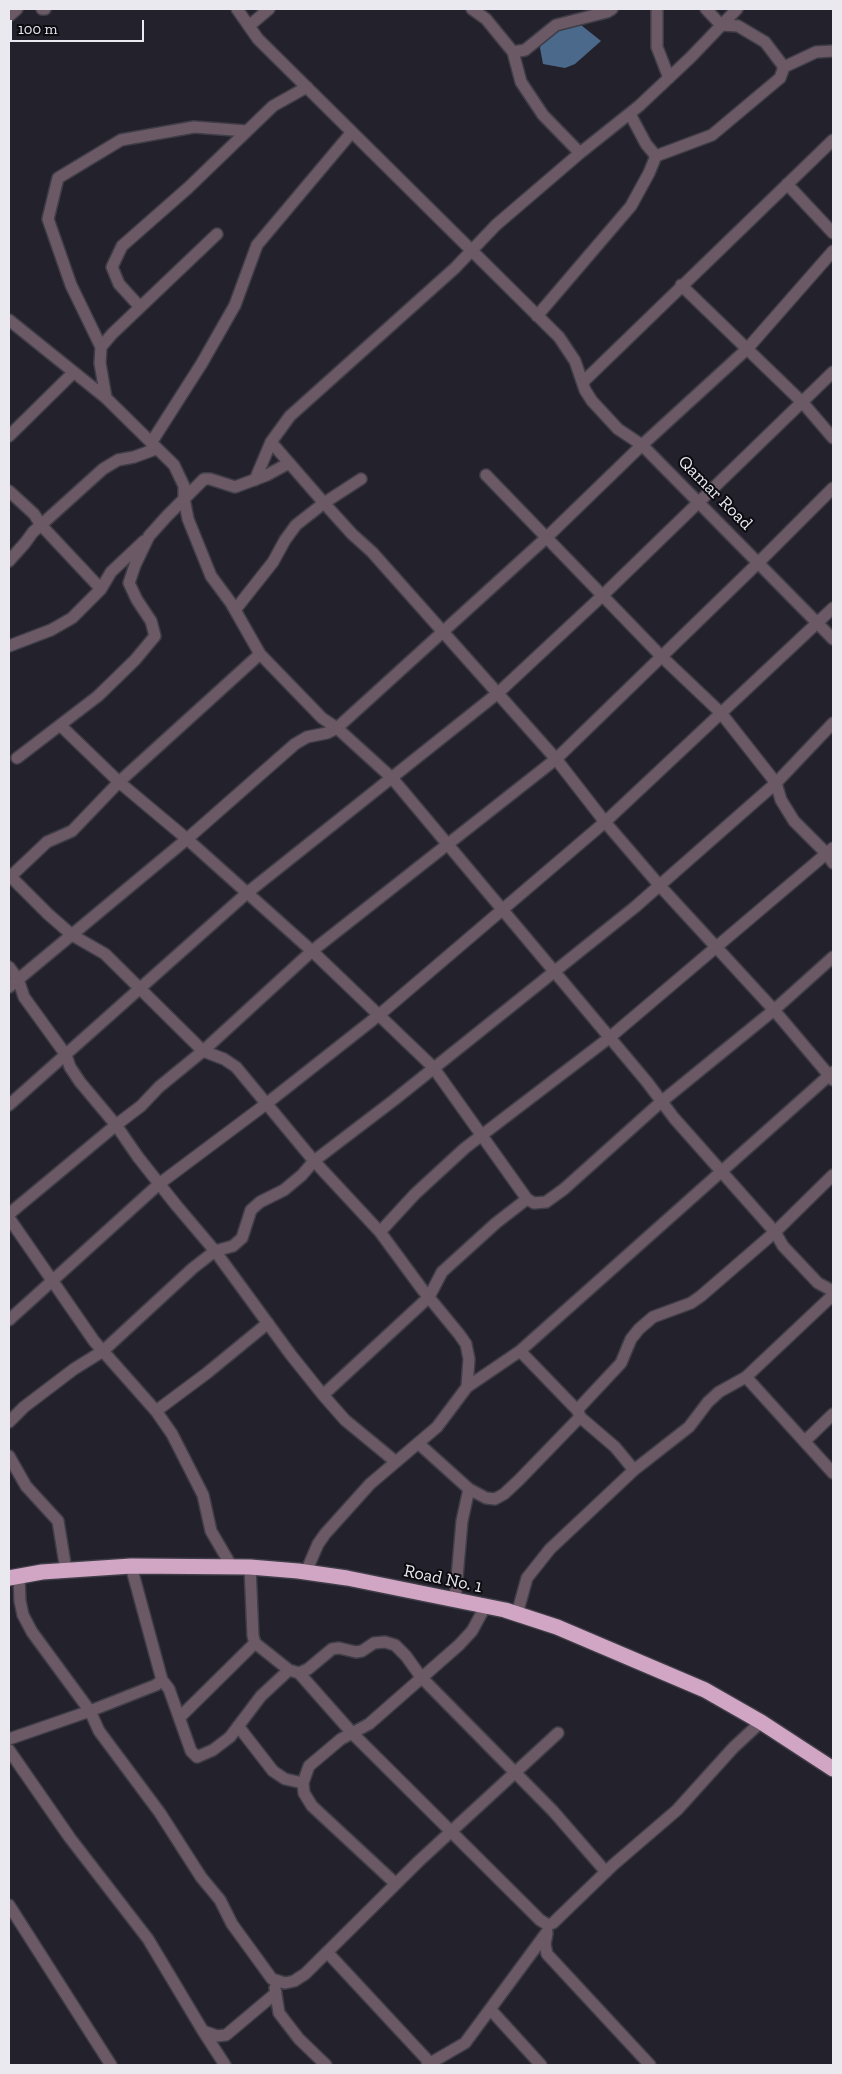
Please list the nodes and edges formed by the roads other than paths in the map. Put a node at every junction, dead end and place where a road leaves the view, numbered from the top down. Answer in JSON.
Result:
{"nodes":[{"id":1,"x":17,"y":9,"type":"edge"},
{"id":2,"x":237,"y":9,"type":"edge"},
{"id":3,"x":269,"y":9,"type":"edge"},
{"id":4,"x":472,"y":9,"type":"edge"},
{"id":5,"x":612,"y":9,"type":"edge"},
{"id":6,"x":657,"y":9,"type":"edge"},
{"id":7,"x":706,"y":9,"type":"edge"},
{"id":8,"x":737,"y":9,"type":"edge"},
{"id":9,"x":9,"y":16,"type":"edge"},
{"id":10,"x":722,"y":25,"type":"junction"},
{"id":11,"x":249,"y":26,"type":"junction"},
{"id":12,"x":513,"y":52,"type":"junction"},
{"id":13,"x":833,"y":52,"type":"edge"},
{"id":14,"x":784,"y":67,"type":"junction"},
{"id":15,"x":669,"y":78,"type":"junction"},
{"id":16,"x":307,"y":87,"type":"junction"},
{"id":17,"x":630,"y":114,"type":"junction"},
{"id":18,"x":247,"y":131,"type":"junction"},
{"id":19,"x":352,"y":132,"type":"junction"},
{"id":20,"x":833,"y":140,"type":"edge"},
{"id":21,"x":580,"y":153,"type":"junction"},
{"id":22,"x":656,"y":156,"type":"junction"},
{"id":23,"x":787,"y":184,"type":"junction"},
{"id":24,"x":833,"y":233,"type":"edge"},
{"id":25,"x":217,"y":234,"type":"dead end"},
{"id":26,"x":472,"y":250,"type":"junction"},
{"id":27,"x":833,"y":251,"type":"edge"},
{"id":28,"x":681,"y":285,"type":"junction"},
{"id":29,"x":140,"y":307,"type":"junction"},
{"id":30,"x":537,"y":316,"type":"junction"},
{"id":31,"x":9,"y":320,"type":"edge"},
{"id":32,"x":101,"y":347,"type":"junction"},
{"id":33,"x":747,"y":349,"type":"junction"},
{"id":34,"x":74,"y":372,"type":"junction"},
{"id":35,"x":833,"y":372,"type":"edge"},
{"id":36,"x":583,"y":382,"type":"junction"},
{"id":37,"x":106,"y":398,"type":"junction"},
{"id":38,"x":803,"y":403,"type":"junction"},
{"id":39,"x":9,"y":436,"type":"edge"},
{"id":40,"x":833,"y":438,"type":"edge"},
{"id":41,"x":272,"y":442,"type":"junction"},
{"id":42,"x":642,"y":445,"type":"junction"},
{"id":43,"x":154,"y":446,"type":"junction"},
{"id":44,"x":289,"y":463,"type":"junction"},
{"id":45,"x":486,"y":475,"type":"dead end"},
{"id":46,"x":361,"y":479,"type":"dead end"},
{"id":47,"x":255,"y":480,"type":"junction"},
{"id":48,"x":833,"y":488,"type":"edge"},
{"id":49,"x":9,"y":491,"type":"edge"},
{"id":50,"x":184,"y":498,"type":"junction"},
{"id":51,"x":324,"y":503,"type":"junction"},
{"id":52,"x":699,"y":504,"type":"junction"},
{"id":53,"x":42,"y":525,"type":"junction"},
{"id":54,"x":150,"y":536,"type":"junction"},
{"id":55,"x":546,"y":538,"type":"junction"},
{"id":56,"x":9,"y":561,"type":"edge"},
{"id":57,"x":759,"y":562,"type":"junction"},
{"id":58,"x":101,"y":589,"type":"junction"},
{"id":59,"x":602,"y":596,"type":"junction"},
{"id":60,"x":833,"y":608,"type":"edge"},
{"id":61,"x":234,"y":610,"type":"junction"},
{"id":62,"x":819,"y":623,"type":"junction"},
{"id":63,"x":442,"y":632,"type":"junction"},
{"id":64,"x":833,"y":639,"type":"edge"},
{"id":65,"x":9,"y":646,"type":"edge"},
{"id":66,"x":260,"y":654,"type":"junction"},
{"id":67,"x":661,"y":656,"type":"junction"},
{"id":68,"x":498,"y":693,"type":"junction"},
{"id":69,"x":721,"y":713,"type":"junction"},
{"id":70,"x":833,"y":723,"type":"edge"},
{"id":71,"x":60,"y":725,"type":"junction"},
{"id":72,"x":338,"y":728,"type":"junction"},
{"id":73,"x":17,"y":758,"type":"dead end"},
{"id":74,"x":556,"y":759,"type":"junction"},
{"id":75,"x":392,"y":778,"type":"junction"},
{"id":76,"x":120,"y":782,"type":"junction"},
{"id":77,"x":776,"y":783,"type":"junction"},
{"id":78,"x":605,"y":822,"type":"junction"},
{"id":79,"x":187,"y":839,"type":"junction"},
{"id":80,"x":448,"y":844,"type":"junction"},
{"id":81,"x":831,"y":855,"type":"edge"},
{"id":82,"x":10,"y":878,"type":"edge"},
{"id":83,"x":660,"y":886,"type":"junction"},
{"id":84,"x":247,"y":893,"type":"junction"},
{"id":85,"x":502,"y":909,"type":"junction"},
{"id":86,"x":72,"y":935,"type":"junction"},
{"id":87,"x":717,"y":948,"type":"junction"},
{"id":88,"x":312,"y":951,"type":"junction"},
{"id":89,"x":833,"y":957,"type":"edge"},
{"id":90,"x":9,"y":967,"type":"edge"},
{"id":91,"x":554,"y":973,"type":"junction"},
{"id":92,"x":13,"y":983,"type":"edge"},
{"id":93,"x":140,"y":988,"type":"junction"},
{"id":94,"x":774,"y":1010,"type":"junction"},
{"id":95,"x":379,"y":1015,"type":"junction"},
{"id":96,"x":609,"y":1038,"type":"junction"},
{"id":97,"x":203,"y":1051,"type":"junction"},
{"id":98,"x":66,"y":1055,"type":"junction"},
{"id":99,"x":433,"y":1067,"type":"junction"},
{"id":100,"x":832,"y":1076,"type":"edge"},
{"id":101,"x":661,"y":1102,"type":"junction"},
{"id":102,"x":266,"y":1104,"type":"junction"},
{"id":103,"x":9,"y":1105,"type":"edge"},
{"id":104,"x":116,"y":1125,"type":"junction"},
{"id":105,"x":481,"y":1136,"type":"junction"},
{"id":106,"x":314,"y":1161,"type":"junction"},
{"id":107,"x":720,"y":1172,"type":"junction"},
{"id":108,"x":833,"y":1175,"type":"edge"},
{"id":109,"x":159,"y":1184,"type":"junction"},
{"id":110,"x":527,"y":1199,"type":"junction"},
{"id":111,"x":9,"y":1214,"type":"edge"},
{"id":112,"x":9,"y":1218,"type":"edge"},
{"id":113,"x":380,"y":1232,"type":"junction"},
{"id":114,"x":775,"y":1232,"type":"junction"},
{"id":115,"x":214,"y":1251,"type":"junction"},
{"id":116,"x":53,"y":1282,"type":"junction"},
{"id":117,"x":833,"y":1291,"type":"edge"},
{"id":118,"x":833,"y":1295,"type":"edge"},
{"id":119,"x":429,"y":1297,"type":"junction"},
{"id":120,"x":9,"y":1320,"type":"edge"},
{"id":121,"x":268,"y":1323,"type":"junction"},
{"id":122,"x":103,"y":1351,"type":"junction"},
{"id":123,"x":520,"y":1352,"type":"junction"},
{"id":124,"x":746,"y":1377,"type":"junction"},
{"id":125,"x":467,"y":1387,"type":"junction"},
{"id":126,"x":323,"y":1394,"type":"junction"},
{"id":127,"x":156,"y":1410,"type":"junction"},
{"id":128,"x":579,"y":1414,"type":"junction"},
{"id":129,"x":833,"y":1414,"type":"edge"},
{"id":130,"x":9,"y":1422,"type":"edge"},
{"id":131,"x":805,"y":1441,"type":"junction"},
{"id":132,"x":418,"y":1443,"type":"junction"},
{"id":133,"x":9,"y":1456,"type":"edge"},
{"id":134,"x":396,"y":1462,"type":"junction"},
{"id":135,"x":634,"y":1470,"type":"junction"},
{"id":136,"x":833,"y":1473,"type":"edge"},
{"id":137,"x":469,"y":1489,"type":"junction"},
{"id":138,"x":131,"y":1566,"type":"junction"},
{"id":139,"x":232,"y":1567,"type":"junction"},
{"id":140,"x":250,"y":1567,"type":"junction"},
{"id":141,"x":66,"y":1570,"type":"junction"},
{"id":142,"x":306,"y":1572,"type":"junction"},
{"id":143,"x":14,"y":1577,"type":"edge"},
{"id":144,"x":455,"y":1600,"type":"junction"},
{"id":145,"x":485,"y":1607,"type":"junction"},
{"id":146,"x":517,"y":1614,"type":"junction"},
{"id":147,"x":255,"y":1643,"type":"junction"},
{"id":148,"x":294,"y":1672,"type":"junction"},
{"id":149,"x":421,"y":1677,"type":"junction"},
{"id":150,"x":162,"y":1680,"type":"junction"},
{"id":151,"x":90,"y":1711,"type":"junction"},
{"id":152,"x":180,"y":1717,"type":"junction"},
{"id":153,"x":761,"y":1722,"type":"junction"},
{"id":154,"x":238,"y":1726,"type":"junction"},
{"id":155,"x":558,"y":1732,"type":"dead end"},
{"id":156,"x":353,"y":1734,"type":"junction"},
{"id":157,"x":9,"y":1739,"type":"edge"},
{"id":158,"x":9,"y":1750,"type":"edge"},
{"id":159,"x":833,"y":1769,"type":"edge"},
{"id":160,"x":516,"y":1772,"type":"junction"},
{"id":161,"x":303,"y":1783,"type":"junction"},
{"id":162,"x":451,"y":1830,"type":"junction"},
{"id":163,"x":606,"y":1872,"type":"junction"},
{"id":164,"x":396,"y":1884,"type":"junction"},
{"id":165,"x":9,"y":1906,"type":"edge"},
{"id":166,"x":548,"y":1928,"type":"junction"},
{"id":167,"x":327,"y":1952,"type":"junction"},
{"id":168,"x":272,"y":1979,"type":"junction"},
{"id":169,"x":276,"y":1993,"type":"junction"},
{"id":170,"x":490,"y":2009,"type":"junction"},
{"id":171,"x":203,"y":2031,"type":"junction"},
{"id":172,"x":111,"y":2065,"type":"edge"},
{"id":173,"x":225,"y":2065,"type":"edge"},
{"id":174,"x":326,"y":2065,"type":"edge"},
{"id":175,"x":430,"y":2065,"type":"edge"},
{"id":176,"x":541,"y":2065,"type":"edge"},
{"id":177,"x":650,"y":2065,"type":"edge"}],
"edges":[{"from":1,"to":9,"type":"street"},
{"from":2,"to":11,"type":"street"},
{"from":3,"to":11,"type":"street"},
{"from":4,"to":12,"type":"street"},
{"from":5,"to":12,"type":"street"},
{"from":6,"to":15,"type":"street"},
{"from":7,"to":10,"type":"street"},
{"from":8,"to":10,"type":"street"},
{"from":10,"to":14,"type":"street"},
{"from":10,"to":15,"type":"street"},
{"from":11,"to":16,"type":"street"},
{"from":12,"to":21,"type":"street"},
{"from":13,"to":14,"type":"street"},
{"from":14,"to":22,"type":"street"},
{"from":15,"to":17,"type":"street"},
{"from":16,"to":18,"type":"street"},
{"from":16,"to":19,"type":"street"},
{"from":17,"to":21,"type":"street"},
{"from":17,"to":22,"type":"street"},
{"from":18,"to":29,"type":"street"},
{"from":18,"to":32,"type":"street"},
{"from":19,"to":26,"type":"street"},
{"from":19,"to":43,"type":"street"},
{"from":20,"to":23,"type":"street"},
{"from":21,"to":26,"type":"street"},
{"from":22,"to":30,"type":"street"},
{"from":23,"to":24,"type":"street"},
{"from":23,"to":28,"type":"street"},
{"from":25,"to":29,"type":"street"},
{"from":26,"to":30,"type":"street"},
{"from":26,"to":41,"type":"street"},
{"from":27,"to":33,"type":"street"},
{"from":28,"to":33,"type":"street"},
{"from":28,"to":36,"type":"street"},
{"from":29,"to":32,"type":"street"},
{"from":30,"to":36,"type":"street","name":"Qamar Road"},
{"from":31,"to":34,"type":"street"},
{"from":32,"to":37,"type":"street"},
{"from":33,"to":38,"type":"street"},
{"from":33,"to":42,"type":"street"},
{"from":34,"to":37,"type":"street"},
{"from":34,"to":39,"type":"street"},
{"from":35,"to":38,"type":"street"},
{"from":36,"to":42,"type":"street","name":"Qamar Road"},
{"from":37,"to":43,"type":"street"},
{"from":38,"to":40,"type":"street"},
{"from":38,"to":52,"type":"street"},
{"from":41,"to":44,"type":"street"},
{"from":41,"to":47,"type":"street"},
{"from":42,"to":52,"type":"street","name":"Qamar Road"},
{"from":42,"to":55,"type":"street"},
{"from":43,"to":50,"type":"street"},
{"from":43,"to":53,"type":"street"},
{"from":44,"to":47,"type":"street"},
{"from":44,"to":51,"type":"street"},
{"from":45,"to":55,"type":"street"},
{"from":46,"to":51,"type":"street"},
{"from":47,"to":50,"type":"street"},
{"from":48,"to":57,"type":"street"},
{"from":49,"to":53,"type":"street"},
{"from":50,"to":54,"type":"street"},
{"from":50,"to":61,"type":"street"},
{"from":51,"to":61,"type":"street"},
{"from":51,"to":63,"type":"street"},
{"from":52,"to":57,"type":"street","name":"Qamar Road"},
{"from":52,"to":59,"type":"street"},
{"from":53,"to":56,"type":"street"},
{"from":53,"to":58,"type":"street"},
{"from":54,"to":58,"type":"street"},
{"from":54,"to":71,"type":"street"},
{"from":55,"to":59,"type":"street"},
{"from":55,"to":63,"type":"street"},
{"from":57,"to":62,"type":"street","name":"Qamar Road"},
{"from":57,"to":67,"type":"street"},
{"from":58,"to":65,"type":"street"},
{"from":59,"to":67,"type":"street"},
{"from":59,"to":68,"type":"street"},
{"from":60,"to":62,"type":"street"},
{"from":61,"to":66,"type":"street"},
{"from":62,"to":64,"type":"street","name":"Qamar Road"},
{"from":62,"to":69,"type":"street"},
{"from":63,"to":68,"type":"street"},
{"from":63,"to":72,"type":"street"},
{"from":66,"to":72,"type":"street"},
{"from":66,"to":76,"type":"street"},
{"from":67,"to":69,"type":"street"},
{"from":67,"to":74,"type":"street"},
{"from":68,"to":74,"type":"street"},
{"from":68,"to":75,"type":"street"},
{"from":69,"to":77,"type":"street"},
{"from":69,"to":78,"type":"street"},
{"from":70,"to":77,"type":"street"},
{"from":71,"to":73,"type":"street"},
{"from":71,"to":76,"type":"street"},
{"from":72,"to":75,"type":"street"},
{"from":72,"to":79,"type":"street"},
{"from":74,"to":78,"type":"street"},
{"from":74,"to":80,"type":"street"},
{"from":75,"to":80,"type":"street"},
{"from":75,"to":84,"type":"street"},
{"from":76,"to":79,"type":"street"},
{"from":76,"to":82,"type":"street"},
{"from":77,"to":81,"type":"street"},
{"from":77,"to":83,"type":"street"},
{"from":78,"to":83,"type":"street"},
{"from":78,"to":85,"type":"street"},
{"from":79,"to":84,"type":"street"},
{"from":79,"to":86,"type":"street"},
{"from":80,"to":85,"type":"street"},
{"from":80,"to":88,"type":"street"},
{"from":81,"to":87,"type":"street"},
{"from":82,"to":86,"type":"street"},
{"from":83,"to":87,"type":"street"},
{"from":83,"to":91,"type":"street"},
{"from":84,"to":88,"type":"street"},
{"from":84,"to":93,"type":"street"},
{"from":85,"to":91,"type":"street"},
{"from":85,"to":95,"type":"street"},
{"from":86,"to":92,"type":"street"},
{"from":86,"to":93,"type":"street"},
{"from":87,"to":94,"type":"street"},
{"from":87,"to":96,"type":"street"},
{"from":88,"to":95,"type":"street"},
{"from":88,"to":97,"type":"street"},
{"from":89,"to":94,"type":"street"},
{"from":90,"to":92,"type":"street"},
{"from":91,"to":96,"type":"street"},
{"from":91,"to":99,"type":"street"},
{"from":92,"to":98,"type":"street"},
{"from":93,"to":97,"type":"street"},
{"from":93,"to":98,"type":"street"},
{"from":94,"to":100,"type":"street"},
{"from":94,"to":101,"type":"street"},
{"from":95,"to":99,"type":"street"},
{"from":95,"to":102,"type":"street"},
{"from":96,"to":101,"type":"street"},
{"from":96,"to":105,"type":"street"},
{"from":97,"to":102,"type":"street"},
{"from":97,"to":104,"type":"street"},
{"from":98,"to":103,"type":"street"},
{"from":98,"to":104,"type":"street"},
{"from":99,"to":105,"type":"street"},
{"from":99,"to":106,"type":"street"},
{"from":100,"to":107,"type":"street"},
{"from":101,"to":107,"type":"street"},
{"from":101,"to":110,"type":"street"},
{"from":102,"to":106,"type":"street"},
{"from":102,"to":109,"type":"street"},
{"from":104,"to":109,"type":"street"},
{"from":104,"to":111,"type":"street"},
{"from":105,"to":110,"type":"street"},
{"from":105,"to":113,"type":"street"},
{"from":106,"to":113,"type":"street"},
{"from":106,"to":115,"type":"street"},
{"from":107,"to":114,"type":"street"},
{"from":107,"to":123,"type":"street"},
{"from":108,"to":114,"type":"street"},
{"from":109,"to":115,"type":"street"},
{"from":109,"to":116,"type":"street"},
{"from":110,"to":119,"type":"street"},
{"from":112,"to":116,"type":"street"},
{"from":113,"to":119,"type":"street"},
{"from":114,"to":117,"type":"street"},
{"from":114,"to":128,"type":"street"},
{"from":115,"to":121,"type":"street"},
{"from":115,"to":122,"type":"street"},
{"from":116,"to":120,"type":"street"},
{"from":116,"to":122,"type":"street"},
{"from":118,"to":124,"type":"street"},
{"from":119,"to":125,"type":"street"},
{"from":119,"to":126,"type":"street"},
{"from":121,"to":126,"type":"street"},
{"from":121,"to":127,"type":"street"},
{"from":122,"to":127,"type":"street"},
{"from":122,"to":130,"type":"street"},
{"from":123,"to":125,"type":"street"},
{"from":123,"to":128,"type":"street"},
{"from":124,"to":131,"type":"street"},
{"from":124,"to":135,"type":"street"},
{"from":125,"to":132,"type":"street"},
{"from":126,"to":134,"type":"street"},
{"from":127,"to":139,"type":"street"},
{"from":128,"to":135,"type":"street"},
{"from":128,"to":137,"type":"street"},
{"from":129,"to":131,"type":"street"},
{"from":131,"to":136,"type":"street"},
{"from":132,"to":134,"type":"street"},
{"from":132,"to":137,"type":"street"},
{"from":133,"to":141,"type":"street"},
{"from":134,"to":142,"type":"street"},
{"from":135,"to":146,"type":"street"},
{"from":137,"to":144,"type":"street"},
{"from":138,"to":139,"type":"highway","name":"Road No. 1"},
{"from":138,"to":141,"type":"highway","name":"Road No. 1"},
{"from":138,"to":150,"type":"street"},
{"from":139,"to":140,"type":"highway","name":"Road No. 1"},
{"from":140,"to":142,"type":"highway","name":"Road No. 1"},
{"from":140,"to":147,"type":"street"},
{"from":141,"to":143,"type":"highway","name":"Road No. 1"},
{"from":142,"to":144,"type":"highway","name":"Road No. 1"},
{"from":143,"to":151,"type":"street"},
{"from":144,"to":145,"type":"highway","name":"Road No. 1"},
{"from":145,"to":146,"type":"highway","name":"Road No. 1"},
{"from":145,"to":149,"type":"street"},
{"from":146,"to":153,"type":"highway","name":"Road No. 1"},
{"from":147,"to":148,"type":"street"},
{"from":147,"to":152,"type":"street"},
{"from":148,"to":149,"type":"street"},
{"from":148,"to":154,"type":"street"},
{"from":148,"to":156,"type":"street"},
{"from":149,"to":156,"type":"street"},
{"from":149,"to":160,"type":"street"},
{"from":150,"to":151,"type":"street"},
{"from":150,"to":152,"type":"street"},
{"from":151,"to":157,"type":"street"},
{"from":151,"to":168,"type":"street"},
{"from":152,"to":154,"type":"street"},
{"from":153,"to":159,"type":"highway","name":"Road No. 1"},
{"from":153,"to":163,"type":"street"},
{"from":154,"to":161,"type":"street"},
{"from":155,"to":160,"type":"street"},
{"from":156,"to":161,"type":"street"},
{"from":156,"to":162,"type":"street"},
{"from":158,"to":171,"type":"street"},
{"from":160,"to":162,"type":"street"},
{"from":160,"to":163,"type":"street"},
{"from":161,"to":164,"type":"street"},
{"from":162,"to":164,"type":"street"},
{"from":162,"to":166,"type":"street"},
{"from":163,"to":166,"type":"street"},
{"from":164,"to":167,"type":"street"},
{"from":165,"to":172,"type":"street"},
{"from":166,"to":170,"type":"street"},
{"from":166,"to":177,"type":"street"},
{"from":167,"to":168,"type":"street"},
{"from":167,"to":175,"type":"street"},
{"from":168,"to":169,"type":"street"},
{"from":169,"to":171,"type":"street"},
{"from":169,"to":174,"type":"street"},
{"from":170,"to":175,"type":"street"},
{"from":170,"to":176,"type":"street"},
{"from":171,"to":173,"type":"street"}]}
